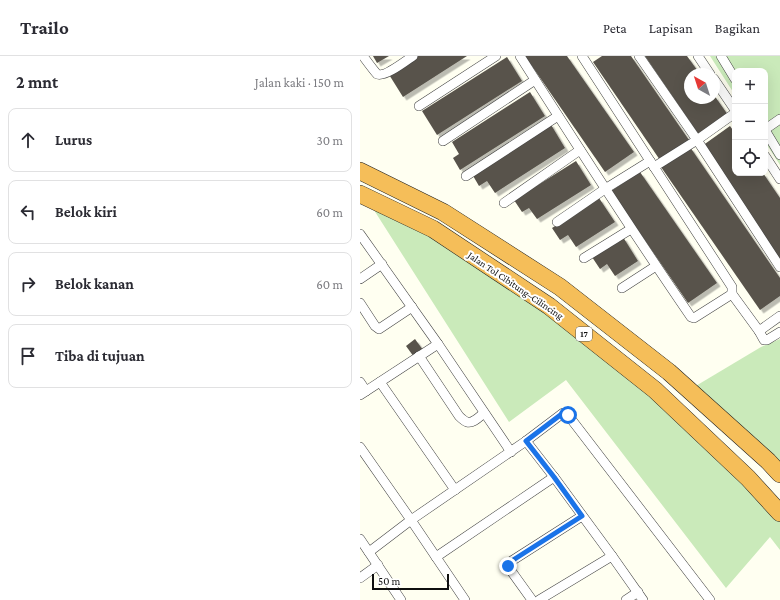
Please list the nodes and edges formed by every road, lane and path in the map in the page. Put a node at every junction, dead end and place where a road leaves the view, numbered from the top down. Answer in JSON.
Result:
{"nodes":[{"id":1,"x":363,"y":56,"type":"edge"},
{"id":2,"x":413,"y":56,"type":"edge"},
{"id":3,"x":496,"y":56,"type":"edge"},
{"id":4,"x":520,"y":56,"type":"edge"},
{"id":5,"x":582,"y":56,"type":"edge"},
{"id":6,"x":639,"y":56,"type":"edge"},
{"id":7,"x":698,"y":56,"type":"edge"},
{"id":8,"x":721,"y":56,"type":"edge"},
{"id":9,"x":706,"y":68,"type":"edge"},
{"id":10,"x":732,"y":74,"type":"edge"},
{"id":11,"x":535,"y":80,"type":"junction"},
{"id":12,"x":720,"y":88,"type":"edge"},
{"id":13,"x":419,"y":106,"type":"dead end"},
{"id":14,"x":732,"y":106,"type":"edge"},
{"id":15,"x":732,"y":115,"type":"edge"},
{"id":16,"x":558,"y":116,"type":"junction"},
{"id":17,"x":780,"y":119,"type":"edge"},
{"id":18,"x":768,"y":127,"type":"edge"},
{"id":19,"x":768,"y":134,"type":"edge"},
{"id":20,"x":697,"y":140,"type":"junction"},
{"id":21,"x":443,"y":141,"type":"dead end"},
{"id":22,"x":580,"y":150,"type":"junction"},
{"id":23,"x":780,"y":155,"type":"edge"},
{"id":24,"x":768,"y":161,"type":"edge"},
{"id":25,"x":652,"y":164,"type":"junction"},
{"id":26,"x":360,"y":171,"type":"edge"},
{"id":27,"x":466,"y":176,"type":"dead end"},
{"id":28,"x":780,"y":180,"type":"edge"},
{"id":29,"x":605,"y":189,"type":"junction"},
{"id":30,"x":360,"y":194,"type":"edge"},
{"id":31,"x":504,"y":203,"type":"dead end"},
{"id":32,"x":557,"y":222,"type":"dead end"},
{"id":33,"x":631,"y":229,"type":"junction"},
{"id":34,"x":360,"y":234,"type":"edge"},
{"id":35,"x":584,"y":258,"type":"dead end"},
{"id":36,"x":382,"y":264,"type":"junction"},
{"id":37,"x":656,"y":266,"type":"junction"},
{"id":38,"x":780,"y":267,"type":"edge"},
{"id":39,"x":360,"y":279,"type":"edge"},
{"id":40,"x":622,"y":288,"type":"dead end"},
{"id":41,"x":732,"y":294,"type":"junction"},
{"id":42,"x":360,"y":303,"type":"edge"},
{"id":43,"x":412,"y":307,"type":"junction"},
{"id":44,"x":780,"y":316,"type":"edge"},
{"id":45,"x":759,"y":331,"type":"junction"},
{"id":46,"x":780,"y":332,"type":"edge"},
{"id":47,"x":438,"y":344,"type":"junction"},
{"id":48,"x":419,"y":356,"type":"junction"},
{"id":49,"x":360,"y":382,"type":"edge"},
{"id":50,"x":380,"y":382,"type":"junction"},
{"id":51,"x":363,"y":393,"type":"edge"},
{"id":52,"x":484,"y":413,"type":"junction"},
{"id":53,"x":526,"y":441,"type":"junction"},
{"id":54,"x":360,"y":447,"type":"edge"},
{"id":55,"x":510,"y":452,"type":"junction"},
{"id":56,"x":780,"y":474,"type":"edge"},
{"id":57,"x":554,"y":477,"type":"junction"},
{"id":58,"x":455,"y":490,"type":"junction"},
{"id":59,"x":780,"y":513,"type":"edge"},
{"id":60,"x":582,"y":516,"type":"junction"},
{"id":61,"x":411,"y":520,"type":"junction"},
{"id":62,"x":360,"y":540,"type":"edge"},
{"id":63,"x":369,"y":552,"type":"junction"},
{"id":64,"x":612,"y":556,"type":"junction"},
{"id":65,"x":436,"y":557,"type":"junction"},
{"id":66,"x":378,"y":565,"type":"junction"},
{"id":67,"x":360,"y":578,"type":"edge"},
{"id":68,"x":638,"y":592,"type":"junction"},
{"id":69,"x":401,"y":600,"type":"edge"},
{"id":70,"x":465,"y":600,"type":"edge"},
{"id":71,"x":532,"y":600,"type":"edge"},
{"id":72,"x":539,"y":600,"type":"edge"},
{"id":73,"x":626,"y":600,"type":"edge"},
{"id":74,"x":643,"y":600,"type":"edge"},
{"id":75,"x":710,"y":600,"type":"edge"}],
"edges":[{"from":1,"to":2,"type":"street"},
{"from":3,"to":13,"type":"street"},
{"from":4,"to":11,"type":"street"},
{"from":5,"to":25,"type":"street"},
{"from":6,"to":20,"type":"street"},
{"from":7,"to":9,"type":"street"},
{"from":8,"to":10,"type":"street"},
{"from":11,"to":16,"type":"street"},
{"from":11,"to":21,"type":"street"},
{"from":12,"to":14,"type":"street"},
{"from":15,"to":20,"type":"street"},
{"from":16,"to":22,"type":"street"},
{"from":16,"to":27,"type":"street"},
{"from":17,"to":18,"type":"street"},
{"from":19,"to":23,"type":"street"},
{"from":20,"to":25,"type":"street"},
{"from":20,"to":38,"type":"street"},
{"from":22,"to":29,"type":"street"},
{"from":22,"to":31,"type":"street"},
{"from":24,"to":28,"type":"street"},
{"from":25,"to":29,"type":"street"},
{"from":25,"to":41,"type":"street"},
{"from":26,"to":56,"type":"highway","name":"Jalan Tol Cibitung–Cilincing","number":"17"},
{"from":29,"to":32,"type":"street"},
{"from":29,"to":33,"type":"street"},
{"from":30,"to":59,"type":"highway","name":"Jalan Tol Cibitung–Cilincing","number":"17"},
{"from":33,"to":35,"type":"street"},
{"from":33,"to":37,"type":"street"},
{"from":34,"to":36,"type":"street"},
{"from":36,"to":39,"type":"street"},
{"from":36,"to":43,"type":"street"},
{"from":37,"to":40,"type":"street"},
{"from":37,"to":41,"type":"street"},
{"from":41,"to":45,"type":"street"},
{"from":42,"to":43,"type":"street"},
{"from":43,"to":47,"type":"street"},
{"from":44,"to":45,"type":"street"},
{"from":45,"to":46,"type":"street"},
{"from":47,"to":48,"type":"street"},
{"from":47,"to":52,"type":"street"},
{"from":48,"to":50,"type":"street"},
{"from":48,"to":52,"type":"street"},
{"from":49,"to":51,"type":"street"},
{"from":50,"to":51,"type":"street"},
{"from":50,"to":58,"type":"street"},
{"from":52,"to":55,"type":"street"},
{"from":53,"to":55,"type":"street"},
{"from":53,"to":57,"type":"street"},
{"from":53,"to":75,"type":"street"},
{"from":54,"to":61,"type":"street"},
{"from":55,"to":58,"type":"street"},
{"from":57,"to":60,"type":"street"},
{"from":57,"to":65,"type":"street"},
{"from":58,"to":61,"type":"street"},
{"from":60,"to":64,"type":"street"},
{"from":60,"to":71,"type":"street"},
{"from":61,"to":63,"type":"street"},
{"from":61,"to":65,"type":"street"},
{"from":62,"to":63,"type":"street"},
{"from":63,"to":66,"type":"street"},
{"from":64,"to":68,"type":"street"},
{"from":64,"to":72,"type":"street"},
{"from":65,"to":70,"type":"street"},
{"from":66,"to":67,"type":"street"},
{"from":66,"to":69,"type":"street"},
{"from":68,"to":73,"type":"street"},
{"from":68,"to":74,"type":"street"}]}
